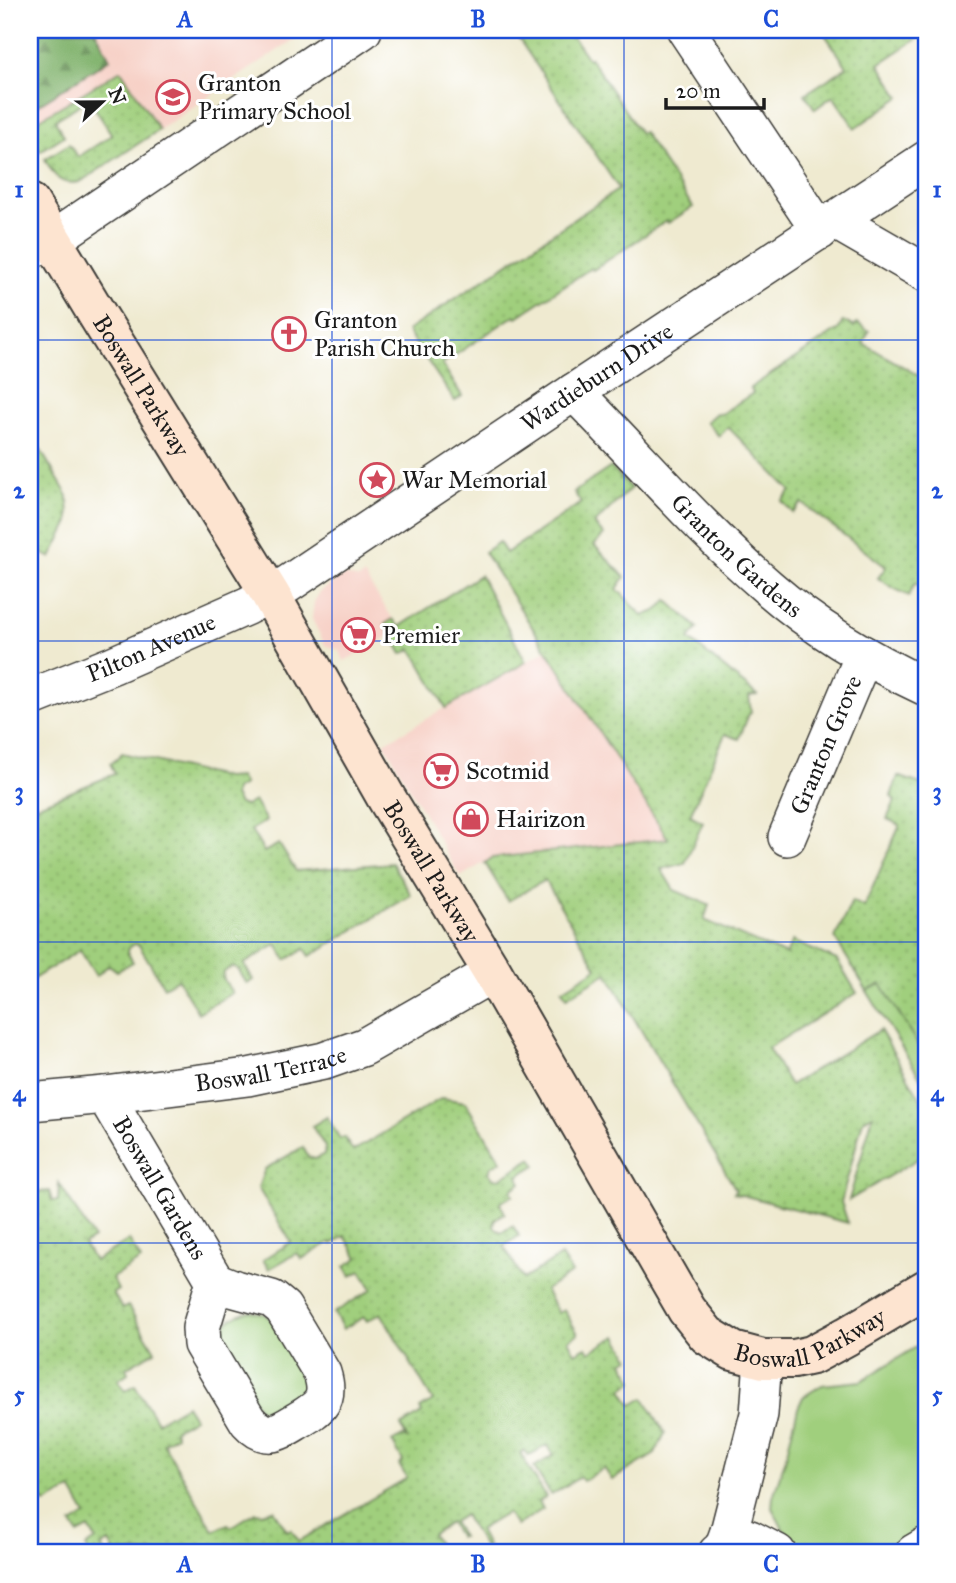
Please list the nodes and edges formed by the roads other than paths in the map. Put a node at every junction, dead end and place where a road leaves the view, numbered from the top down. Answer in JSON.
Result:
{"nodes":[{"id":1,"x":363,"y":30,"type":"edge"},
{"id":2,"x":686,"y":30,"type":"edge"},
{"id":3,"x":926,"y":160,"type":"edge"},
{"id":4,"x":30,"y":203,"type":"edge"},
{"id":5,"x":828,"y":226,"type":"junction"},
{"id":6,"x":41,"y":245,"type":"edge"},
{"id":7,"x":926,"y":273,"type":"edge"},
{"id":8,"x":574,"y":392,"type":"junction"},
{"id":9,"x":270,"y":594,"type":"junction"},
{"id":10,"x":864,"y":655,"type":"junction"},
{"id":11,"x":926,"y":687,"type":"edge"},
{"id":12,"x":30,"y":698,"type":"edge"},
{"id":13,"x":787,"y":837,"type":"dead end"},
{"id":14,"x":493,"y":974,"type":"junction"},
{"id":15,"x":105,"y":1095,"type":"junction"},
{"id":16,"x":30,"y":1102,"type":"edge"},
{"id":17,"x":215,"y":1281,"type":"dead end"},
{"id":18,"x":926,"y":1289,"type":"edge"},
{"id":19,"x":763,"y":1359,"type":"junction"},
{"id":20,"x":723,"y":1543,"type":"edge"},
{"id":21,"x":926,"y":1546,"type":"edge"},
{"id":22,"x":777,"y":1553,"type":"edge"},
{"id":23,"x":914,"y":1553,"type":"edge"}],
"edges":[{"from":1,"to":6,"type":"street"},
{"from":2,"to":5,"type":"street"},
{"from":3,"to":5,"type":"street","name":"Wardieburn Drive"},
{"from":4,"to":6,"type":"street","name":"Boswall Parkway"},
{"from":5,"to":7,"type":"street"},
{"from":5,"to":8,"type":"street","name":"Wardieburn Drive"},
{"from":6,"to":9,"type":"street","name":"Boswall Parkway"},
{"from":8,"to":9,"type":"street","name":"Wardieburn Drive"},
{"from":8,"to":10,"type":"street","name":"Granton Gardens"},
{"from":9,"to":12,"type":"street","name":"Pilton Avenue"},
{"from":9,"to":14,"type":"street","name":"Boswall Parkway"},
{"from":10,"to":11,"type":"street","name":"Granton Gardens"},
{"from":10,"to":13,"type":"street","name":"Granton Grove"},
{"from":14,"to":15,"type":"street","name":"Boswall Terrace"},
{"from":14,"to":19,"type":"street","name":"Boswall Parkway"},
{"from":15,"to":16,"type":"street","name":"Boswall Terrace"},
{"from":15,"to":17,"type":"street","name":"Boswall Gardens"},
{"from":18,"to":19,"type":"street","name":"Boswall Parkway"},
{"from":19,"to":20,"type":"street"},
{"from":20,"to":22,"type":"street"},
{"from":21,"to":23,"type":"street"}]}
